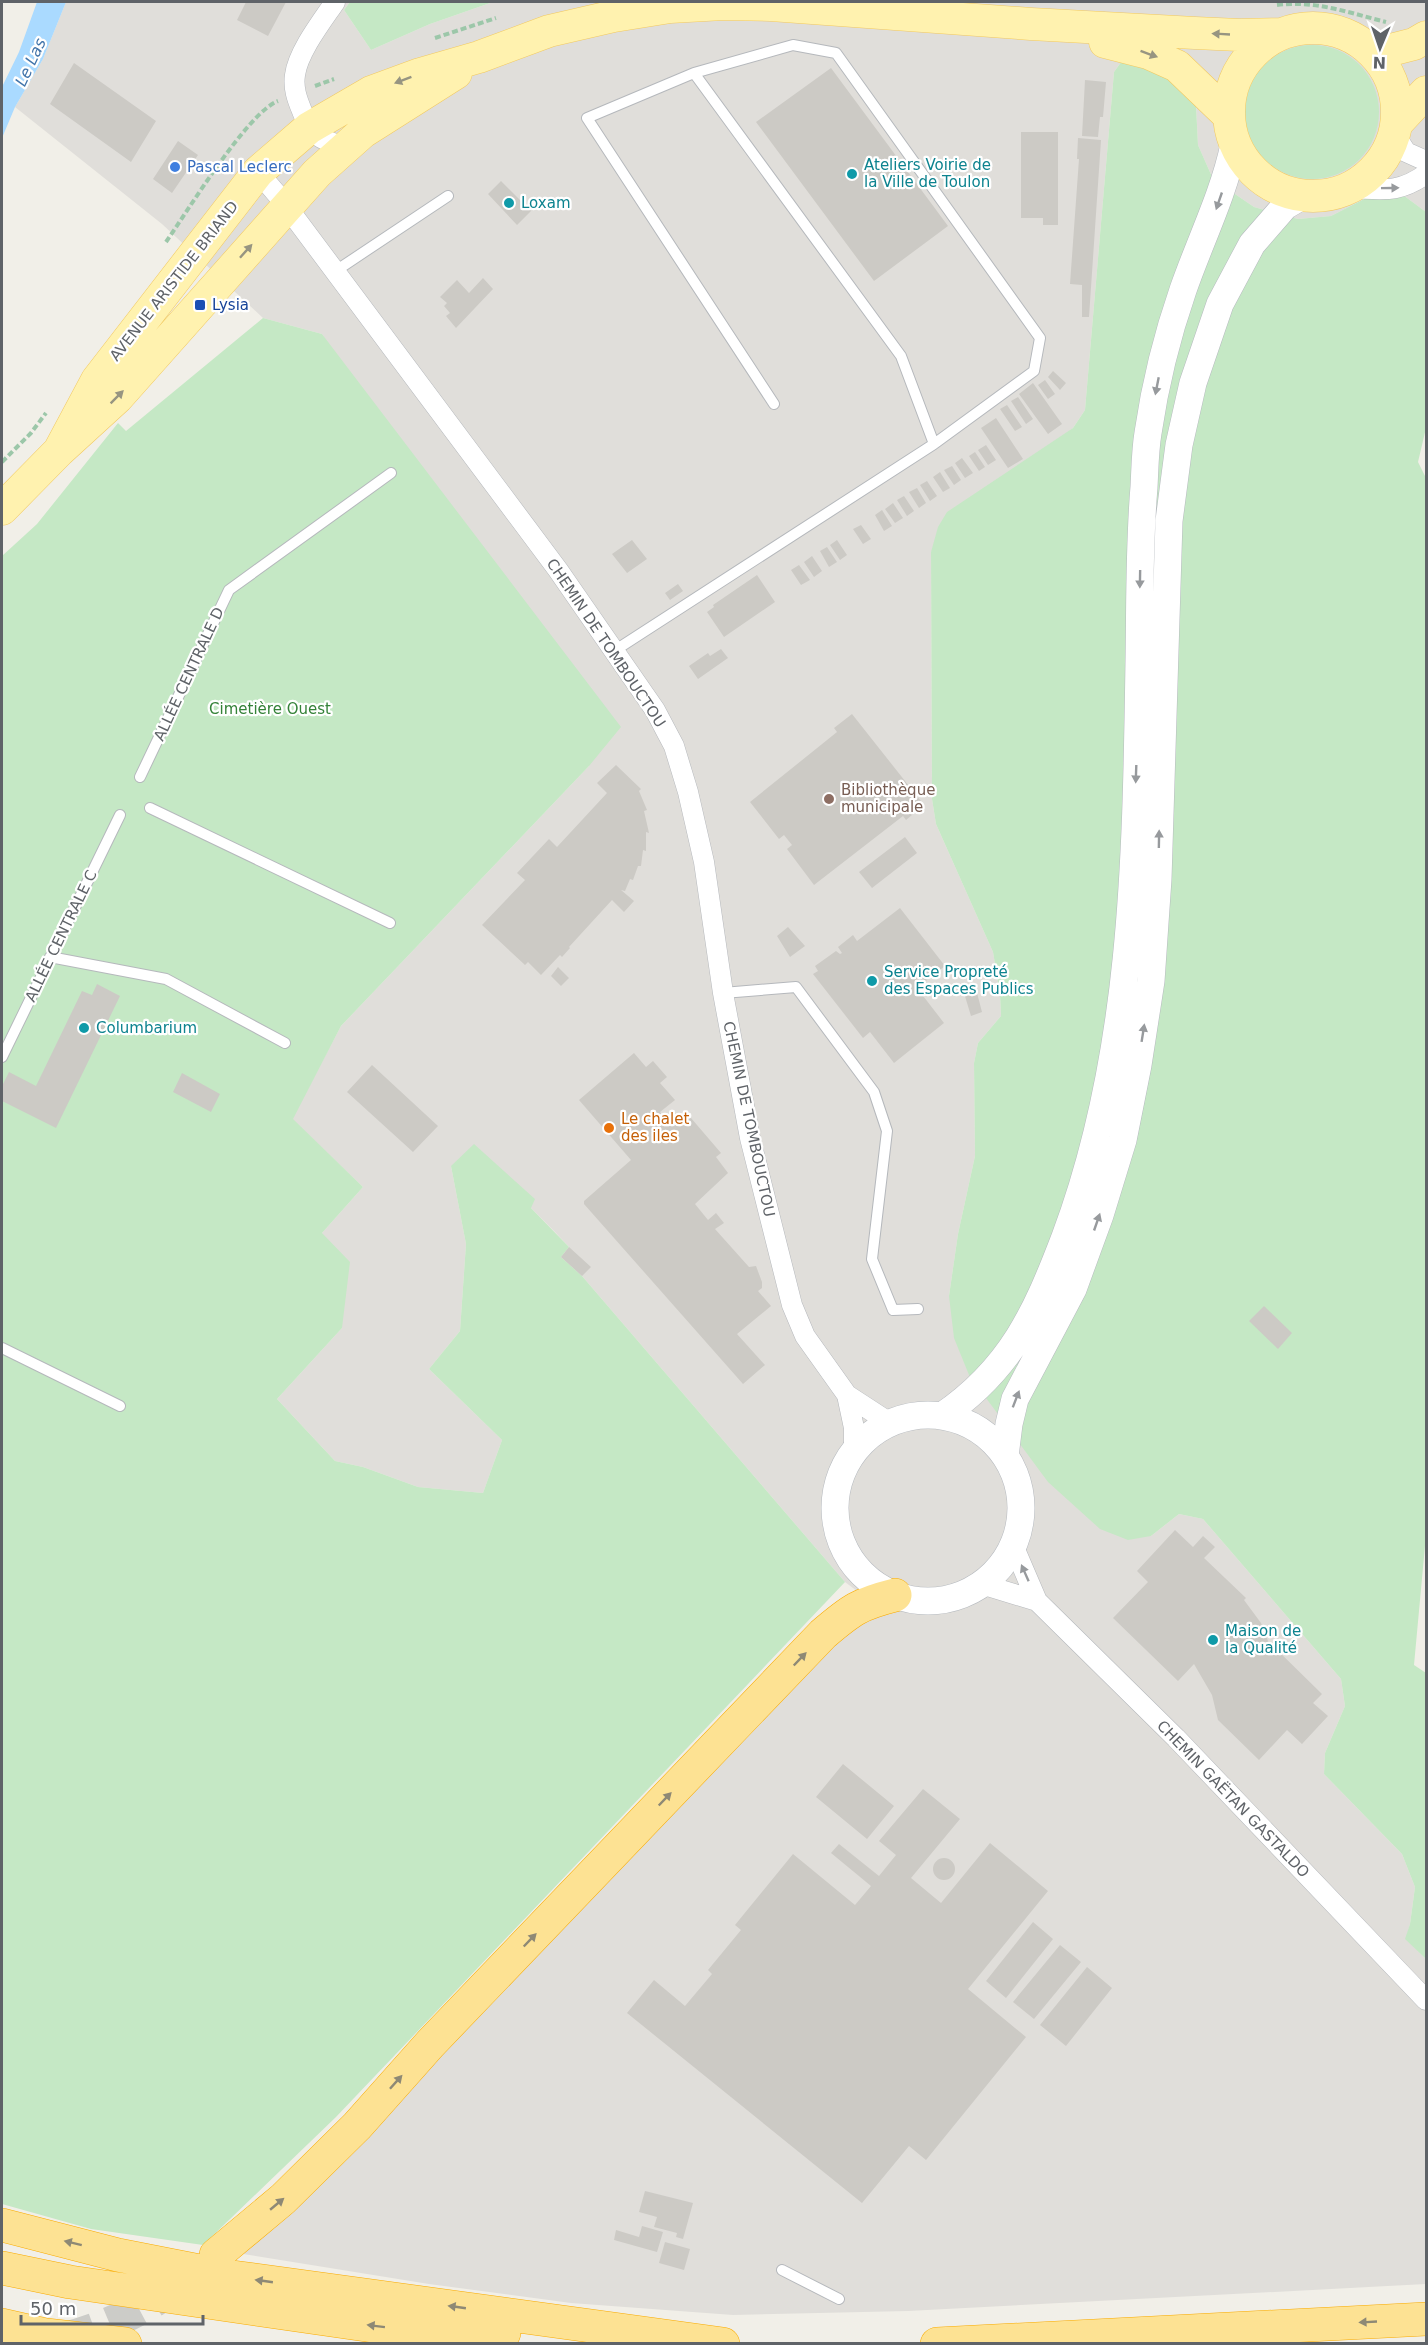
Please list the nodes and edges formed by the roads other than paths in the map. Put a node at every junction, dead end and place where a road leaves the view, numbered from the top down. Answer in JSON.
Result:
{"nodes":[{"id":1,"x":335,"y":2,"type":"edge"},
{"id":2,"x":1031,"y":24,"type":"junction"},
{"id":3,"x":1280,"y":34,"type":"junction"},
{"id":4,"x":1426,"y":37,"type":"edge"},
{"id":5,"x":1375,"y":54,"type":"junction"},
{"id":6,"x":479,"y":57,"type":"junction"},
{"id":7,"x":694,"y":73,"type":"junction"},
{"id":8,"x":1426,"y":92,"type":"edge"},
{"id":9,"x":309,"y":128,"type":"junction"},
{"id":10,"x":1396,"y":129,"type":"junction"},
{"id":11,"x":1231,"y":130,"type":"junction"},
{"id":12,"x":345,"y":147,"type":"junction"},
{"id":13,"x":1426,"y":161,"type":"edge"},
{"id":14,"x":258,"y":172,"type":"junction"},
{"id":15,"x":1426,"y":174,"type":"edge"},
{"id":16,"x":1350,"y":188,"type":"junction"},
{"id":17,"x":448,"y":196,"type":"dead end"},
{"id":18,"x":1302,"y":196,"type":"junction"},
{"id":19,"x":286,"y":207,"type":"junction"},
{"id":20,"x":334,"y":272,"type":"junction"},
{"id":21,"x":774,"y":404,"type":"dead end"},
{"id":22,"x":934,"y":444,"type":"junction"},
{"id":23,"x":58,"y":451,"type":"junction"},
{"id":24,"x":390,"y":473,"type":"dead end"},
{"id":25,"x":2,"y":509,"type":"edge"},
{"id":26,"x":614,"y":651,"type":"junction"},
{"id":27,"x":140,"y":777,"type":"dead end"},
{"id":28,"x":150,"y":808,"type":"dead end"},
{"id":29,"x":120,"y":815,"type":"dead end"},
{"id":30,"x":390,"y":923,"type":"dead end"},
{"id":31,"x":50,"y":957,"type":"junction"},
{"id":32,"x":723,"y":993,"type":"junction"},
{"id":33,"x":285,"y":1043,"type":"dead end"},
{"id":34,"x":2,"y":1057,"type":"edge"},
{"id":35,"x":918,"y":1310,"type":"dead end"},
{"id":36,"x":2,"y":1348,"type":"edge"},
{"id":37,"x":847,"y":1395,"type":"junction"},
{"id":38,"x":120,"y":1406,"type":"dead end"},
{"id":39,"x":942,"y":1416,"type":"junction"},
{"id":40,"x":890,"y":1423,"type":"junction"},
{"id":41,"x":854,"y":1451,"type":"junction"},
{"id":42,"x":1005,"y":1456,"type":"junction"},
{"id":43,"x":1013,"y":1545,"type":"junction"},
{"id":44,"x":981,"y":1584,"type":"junction"},
{"id":45,"x":895,"y":1595,"type":"junction"},
{"id":46,"x":1037,"y":1601,"type":"junction"},
{"id":47,"x":1426,"y":2000,"type":"edge"},
{"id":48,"x":2,"y":2225,"type":"edge"},
{"id":49,"x":216,"y":2255,"type":"dead end"},
{"id":50,"x":2,"y":2268,"type":"edge"},
{"id":51,"x":782,"y":2270,"type":"dead end"},
{"id":52,"x":839,"y":2300,"type":"dead end"},
{"id":53,"x":1426,"y":2319,"type":"edge"},
{"id":54,"x":2,"y":2325,"type":"edge"},
{"id":55,"x":125,"y":2343,"type":"edge"},
{"id":56,"x":707,"y":2343,"type":"edge"},
{"id":57,"x":723,"y":2343,"type":"edge"},
{"id":58,"x":937,"y":2343,"type":"edge"}],
"edges":[{"from":1,"to":9,"type":"street"},
{"from":3,"to":2,"type":"main road","one_way":true},
{"from":2,"to":6,"type":"main road"},
{"from":2,"to":11,"type":"main road","one_way":true},
{"from":3,"to":5,"type":"main road"},
{"from":3,"to":11,"type":"main road"},
{"from":4,"to":5,"type":"main road"},
{"from":5,"to":10,"type":"main road"},
{"from":6,"to":9,"type":"main road","name":"AVENUE ARISTIDE BRIAND","one_way":true},
{"from":6,"to":12,"type":"main road","name":"AVENUE ARISTIDE BRIAND"},
{"from":7,"to":21,"type":"lane"},
{"from":7,"to":22,"type":"lane"},
{"from":7,"to":22,"type":"lane"},
{"from":8,"to":10,"type":"main road"},
{"from":9,"to":12,"type":"street"},
{"from":9,"to":14,"type":"main road","name":"AVENUE ARISTIDE BRIAND"},
{"from":10,"to":13,"type":"street"},
{"from":10,"to":16,"type":"main road"},
{"from":11,"to":18,"type":"main road"},
{"from":11,"to":39,"type":"main road","one_way":true},
{"from":12,"to":19,"type":"main road","name":"AVENUE ARISTIDE BRIAND"},
{"from":14,"to":19,"type":"street","name":"CHEMIN DE TOMBOUCTOU"},
{"from":14,"to":23,"type":"main road","name":"AVENUE ARISTIDE BRIAND"},
{"from":16,"to":15,"type":"street","one_way":true},
{"from":16,"to":18,"type":"main road"},
{"from":17,"to":20,"type":"lane"},
{"from":42,"to":18,"type":"main road","one_way":true},
{"from":19,"to":20,"type":"street","name":"CHEMIN DE TOMBOUCTOU"},
{"from":23,"to":19,"type":"main road","name":"AVENUE ARISTIDE BRIAND","one_way":true},
{"from":20,"to":26,"type":"street","name":"CHEMIN DE TOMBOUCTOU"},
{"from":22,"to":26,"type":"lane"},
{"from":23,"to":25,"type":"main road","name":"AVENUE ARISTIDE BRIAND"},
{"from":24,"to":27,"type":"lane","name":"ALLÉE CENTRALE D"},
{"from":26,"to":32,"type":"street","name":"CHEMIN DE TOMBOUCTOU"},
{"from":28,"to":30,"type":"lane"},
{"from":29,"to":31,"type":"lane","name":"ALLÉE CENTRALE C"},
{"from":31,"to":33,"type":"lane"},
{"from":31,"to":34,"type":"lane","name":"ALLÉE CENTRALE C"},
{"from":32,"to":35,"type":"lane"},
{"from":32,"to":37,"type":"street","name":"CHEMIN DE TOMBOUCTOU"},
{"from":36,"to":38,"type":"lane"},
{"from":37,"to":40,"type":"street","name":"CHEMIN DE TOMBOUCTOU"},
{"from":37,"to":41,"type":"street","name":"CHEMIN DE TOMBOUCTOU"},
{"from":39,"to":40,"type":"main road"},
{"from":39,"to":42,"type":"main road"},
{"from":40,"to":41,"type":"main road"},
{"from":41,"to":45,"type":"main road"},
{"from":42,"to":43,"type":"main road"},
{"from":43,"to":44,"type":"main road"},
{"from":46,"to":43,"type":"street","name":"CHEMIN GAËTAN GASTALDO","one_way":true},
{"from":44,"to":45,"type":"main road"},
{"from":44,"to":46,"type":"street","name":"CHEMIN GAËTAN GASTALDO"},
{"from":49,"to":45,"type":"highway","one_way":true},
{"from":46,"to":47,"type":"street","name":"CHEMIN GAËTAN GASTALDO"},
{"from":57,"to":48,"type":"highway","one_way":true},
{"from":56,"to":50,"type":"highway","one_way":true},
{"from":51,"to":52,"type":"lane"},
{"from":53,"to":58,"type":"highway","one_way":true},
{"from":54,"to":55,"type":"highway"}]}
